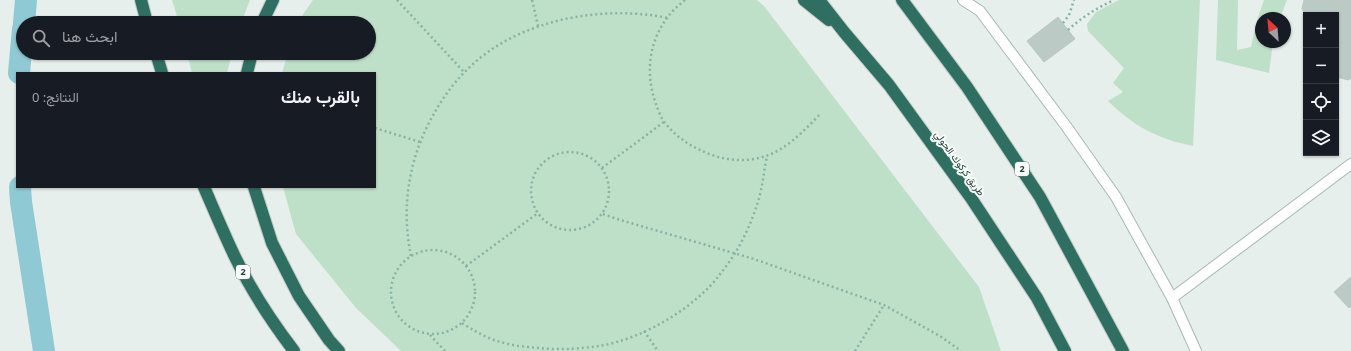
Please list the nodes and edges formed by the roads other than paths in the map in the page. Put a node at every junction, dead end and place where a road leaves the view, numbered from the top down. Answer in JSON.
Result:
{"nodes":[{"id":1,"x":141,"y":0,"type":"edge"},
{"id":2,"x":273,"y":0,"type":"edge"},
{"id":3,"x":804,"y":0,"type":"edge"},
{"id":4,"x":819,"y":0,"type":"edge"},
{"id":5,"x":902,"y":0,"type":"edge"},
{"id":6,"x":963,"y":0,"type":"edge"},
{"id":7,"x":145,"y":16,"type":"edge"},
{"id":8,"x":265,"y":16,"type":"edge"},
{"id":9,"x":844,"y":32,"type":"junction"},
{"id":10,"x":158,"y":60,"type":"edge"},
{"id":11,"x":250,"y":60,"type":"edge"},
{"id":12,"x":162,"y":72,"type":"edge"},
{"id":13,"x":247,"y":72,"type":"edge"},
{"id":14,"x":1351,"y":164,"type":"edge"},
{"id":15,"x":204,"y":188,"type":"edge"},
{"id":16,"x":254,"y":188,"type":"edge"},
{"id":17,"x":1172,"y":298,"type":"junction"},
{"id":18,"x":294,"y":351,"type":"edge"},
{"id":19,"x":339,"y":351,"type":"edge"},
{"id":20,"x":1065,"y":351,"type":"edge"},
{"id":21,"x":1123,"y":351,"type":"edge"},
{"id":22,"x":1196,"y":351,"type":"edge"}],
"edges":[{"from":1,"to":7,"type":"highway"},
{"from":2,"to":8,"type":"highway"},
{"from":3,"to":9,"type":"highway"},
{"from":4,"to":9,"type":"highway","name":"طريق كركوك الحولي"},
{"from":5,"to":21,"type":"highway","number":"2"},
{"from":6,"to":17,"type":"lane"},
{"from":9,"to":20,"type":"highway","name":"طريق كركوك الحولي"},
{"from":10,"to":12,"type":"highway"},
{"from":11,"to":13,"type":"highway"},
{"from":14,"to":17,"type":"lane"},
{"from":15,"to":18,"type":"highway","number":"2"},
{"from":16,"to":19,"type":"highway"},
{"from":17,"to":22,"type":"lane"}]}
